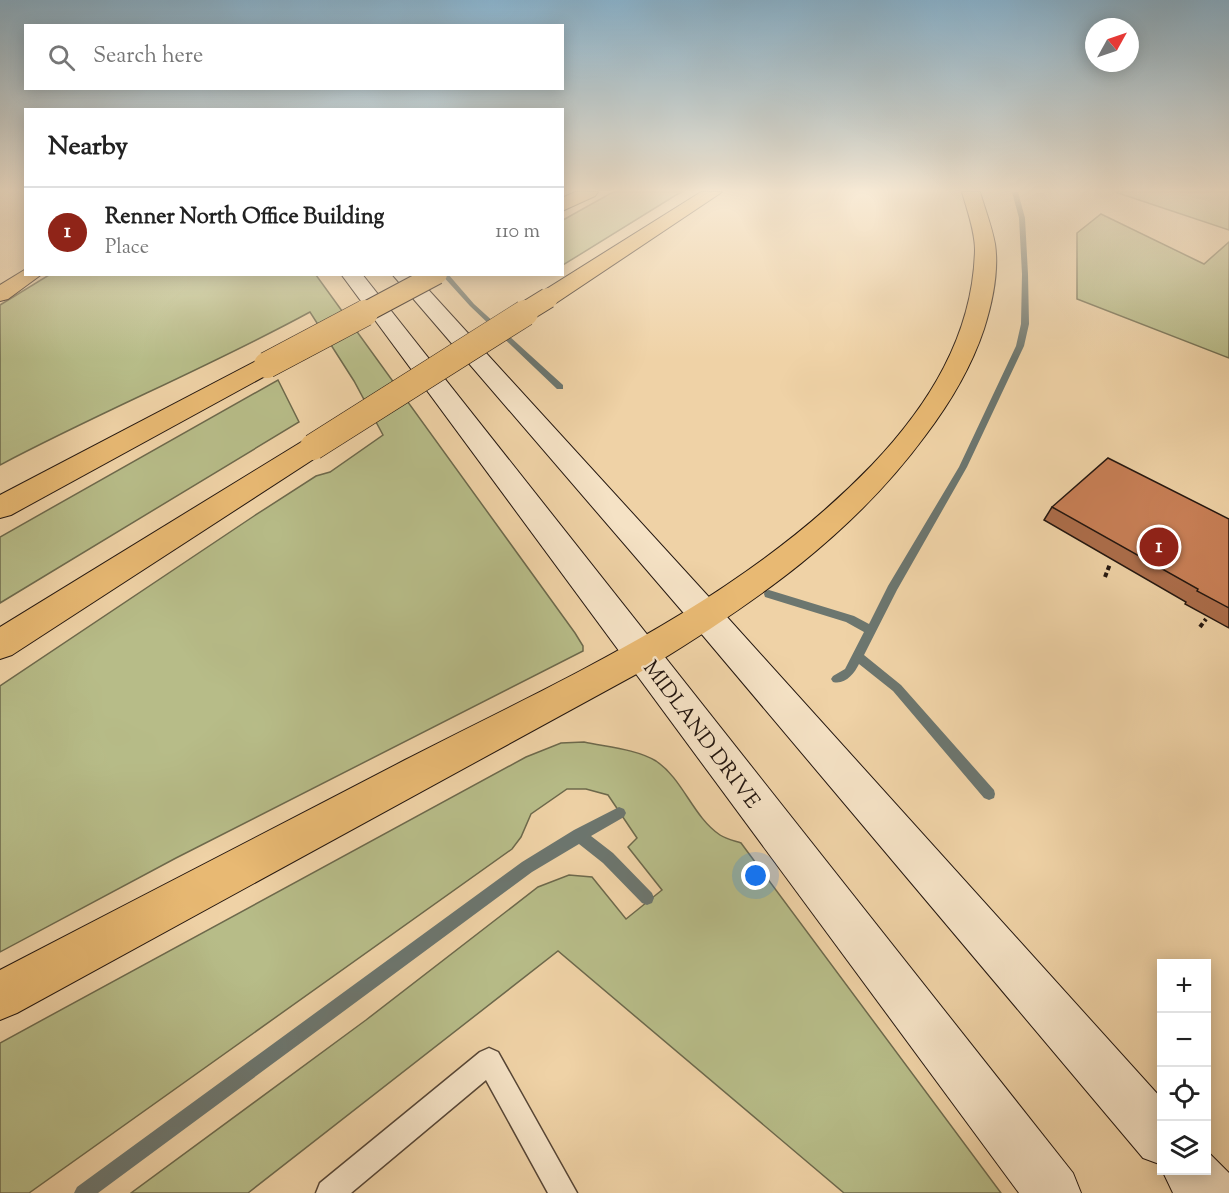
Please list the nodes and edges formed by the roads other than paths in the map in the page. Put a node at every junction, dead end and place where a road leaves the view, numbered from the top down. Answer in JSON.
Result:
{"nodes":[{"id":1,"x":626,"y":248,"type":"edge"},
{"id":2,"x":985,"y":248,"type":"edge"},
{"id":3,"x":29,"y":276,"type":"edge"},
{"id":4,"x":353,"y":276,"type":"edge"},
{"id":5,"x":404,"y":276,"type":"edge"},
{"id":6,"x":433,"y":276,"type":"edge"},
{"id":7,"x":0,"y":294,"type":"edge"},
{"id":8,"x":0,"y":508,"type":"edge"},
{"id":9,"x":706,"y":616,"type":"junction"},
{"id":10,"x":0,"y":645,"type":"edge"},
{"id":11,"x":641,"y":655,"type":"junction"},
{"id":12,"x":0,"y":996,"type":"edge"},
{"id":13,"x":1157,"y":1134,"type":"edge"},
{"id":14,"x":1193,"y":1175,"type":"edge"},
{"id":15,"x":330,"y":1193,"type":"edge"},
{"id":16,"x":563,"y":1193,"type":"edge"},
{"id":17,"x":1053,"y":1193,"type":"edge"},
{"id":18,"x":1209,"y":1193,"type":"edge"}],
"edges":[{"from":1,"to":10,"type":"highway","bridge":true},
{"from":2,"to":9,"type":"highway"},
{"from":3,"to":7,"type":"highway"},
{"from":4,"to":11,"type":"main road","name":"MIDLAND DRIVE"},
{"from":5,"to":9,"type":"main road"},
{"from":6,"to":8,"type":"highway","bridge":true},
{"from":9,"to":11,"type":"highway"},
{"from":9,"to":13,"type":"main road"},
{"from":11,"to":12,"type":"highway"},
{"from":11,"to":17,"type":"main road","name":"MIDLAND DRIVE"},
{"from":14,"to":18,"type":"main road"},
{"from":15,"to":16,"type":"lane"}]}
